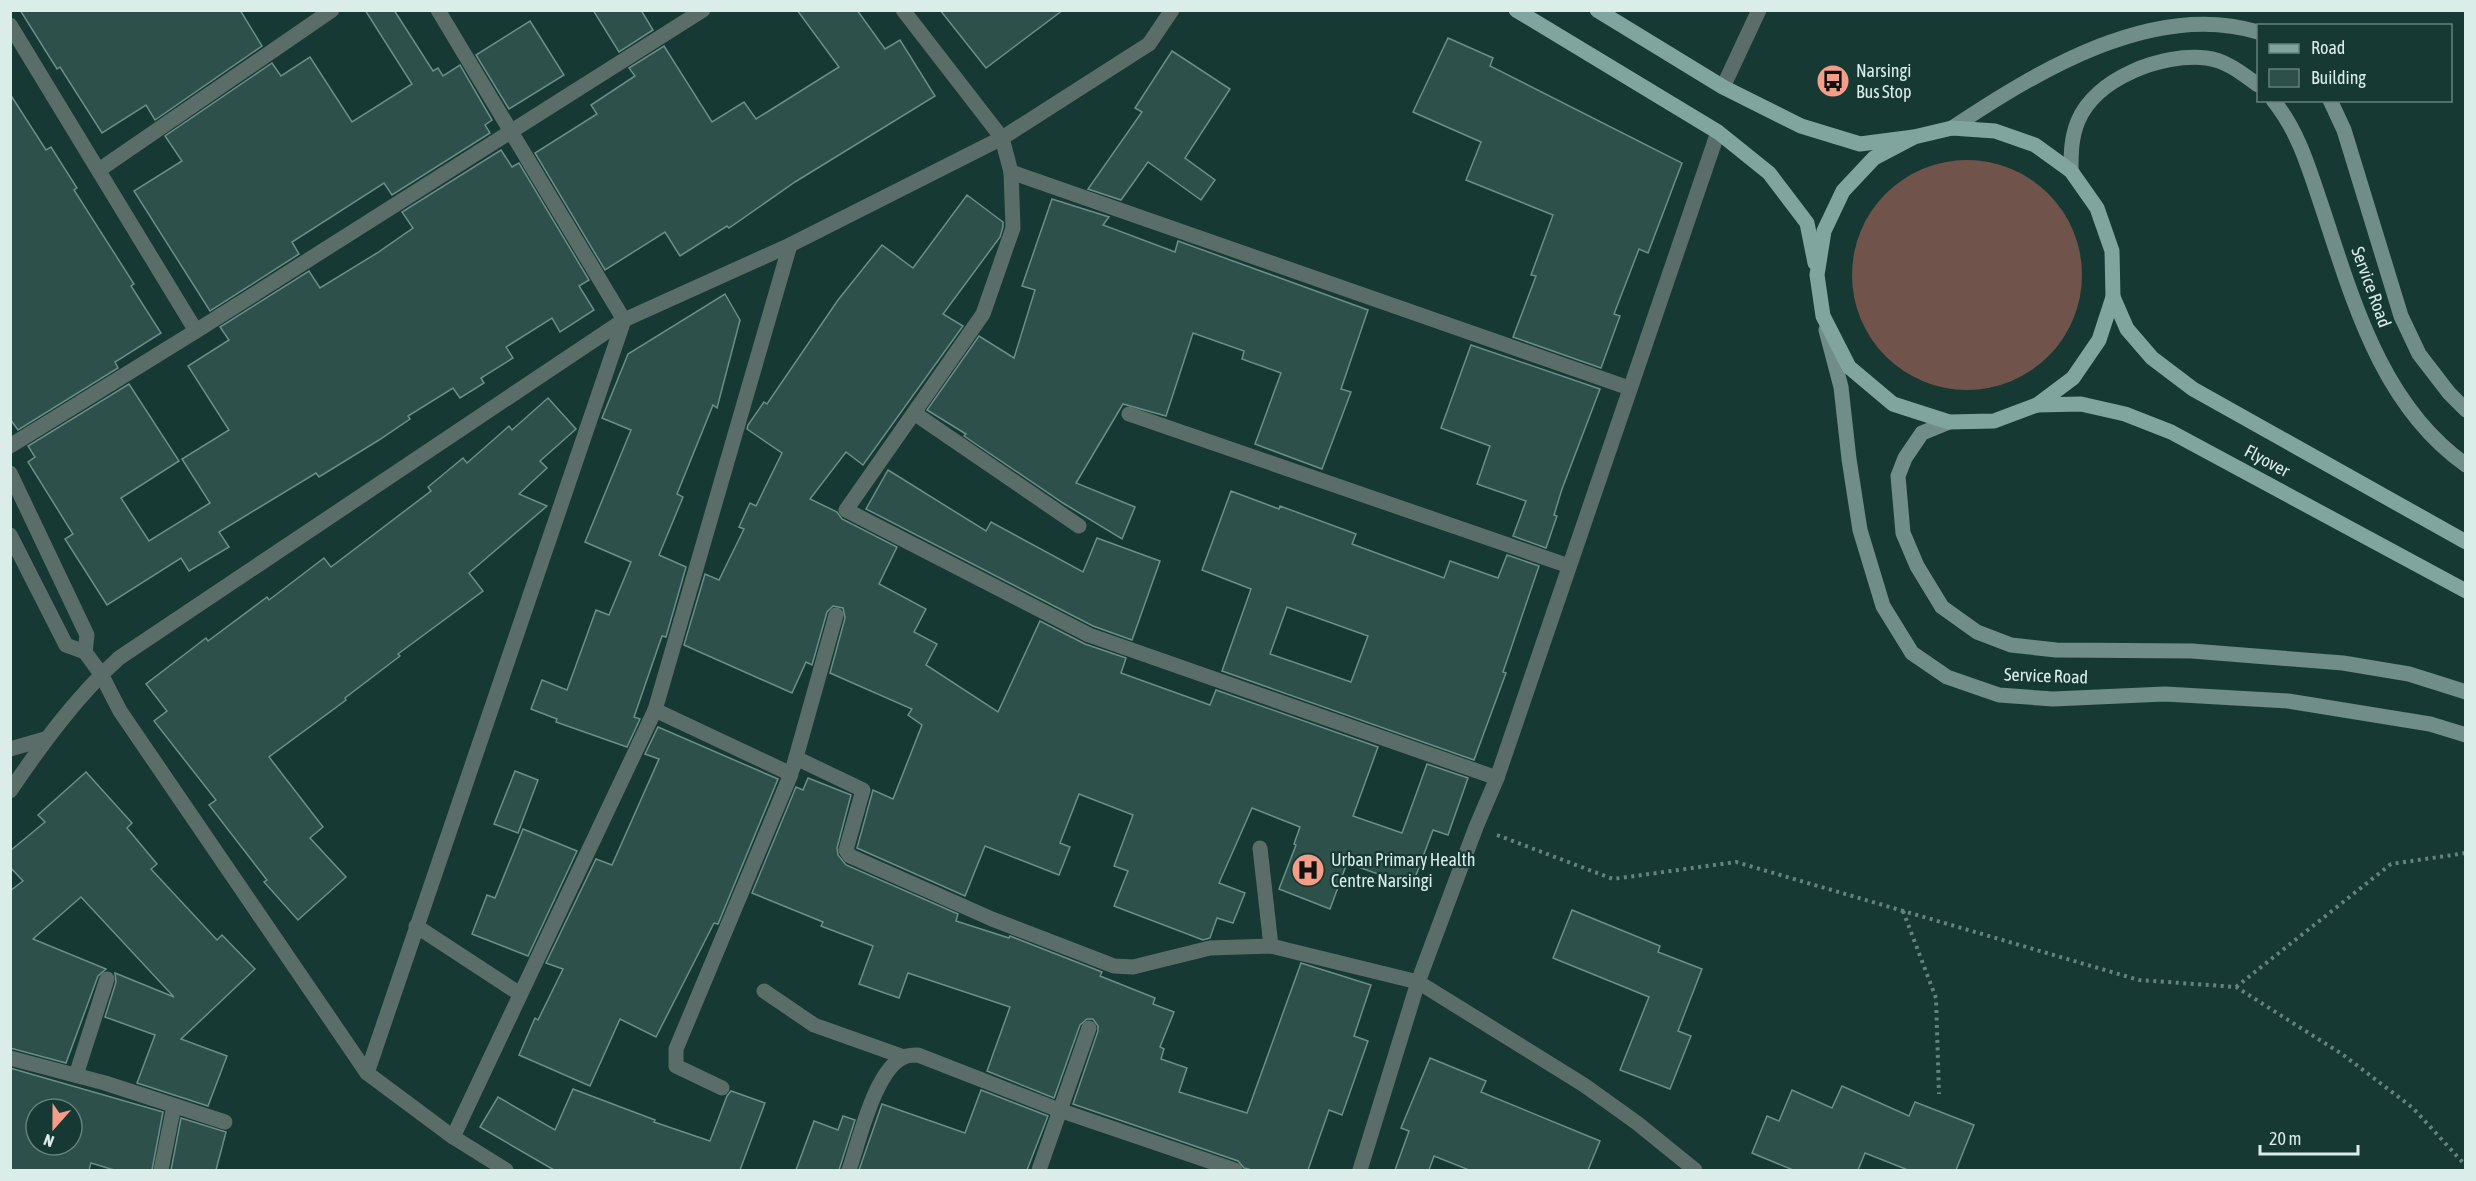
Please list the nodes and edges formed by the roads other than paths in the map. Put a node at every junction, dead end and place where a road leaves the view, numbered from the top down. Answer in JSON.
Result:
{"nodes":[{"id":1,"x":332,"y":10,"type":"edge"},
{"id":2,"x":438,"y":10,"type":"edge"},
{"id":3,"x":703,"y":10,"type":"edge"},
{"id":4,"x":903,"y":10,"type":"edge"},
{"id":5,"x":1172,"y":10,"type":"edge"},
{"id":6,"x":1516,"y":10,"type":"edge"},
{"id":7,"x":1597,"y":10,"type":"edge"},
{"id":8,"x":1759,"y":10,"type":"edge"},
{"id":9,"x":10,"y":25,"type":"edge"},
{"id":10,"x":2257,"y":31,"type":"edge"},
{"id":11,"x":2257,"y":84,"type":"edge"},
{"id":12,"x":1723,"y":87,"type":"junction"},
{"id":13,"x":2275,"y":102,"type":"edge"},
{"id":14,"x":2331,"y":102,"type":"edge"},
{"id":15,"x":1952,"y":128,"type":"junction"},
{"id":16,"x":510,"y":132,"type":"junction"},
{"id":17,"x":1718,"y":132,"type":"junction"},
{"id":18,"x":1914,"y":137,"type":"junction"},
{"id":19,"x":1002,"y":138,"type":"junction"},
{"id":20,"x":99,"y":170,"type":"junction"},
{"id":21,"x":2071,"y":171,"type":"junction"},
{"id":22,"x":1011,"y":172,"type":"junction"},
{"id":23,"x":790,"y":245,"type":"junction"},
{"id":24,"x":1817,"y":275,"type":"junction"},
{"id":25,"x":2113,"y":297,"type":"junction"},
{"id":26,"x":1823,"y":316,"type":"junction"},
{"id":27,"x":624,"y":320,"type":"junction"},
{"id":28,"x":196,"y":331,"type":"junction"},
{"id":29,"x":1629,"y":388,"type":"junction"},
{"id":30,"x":2037,"y":405,"type":"junction"},
{"id":31,"x":2466,"y":410,"type":"edge"},
{"id":32,"x":914,"y":413,"type":"junction"},
{"id":33,"x":1129,"y":414,"type":"dead end"},
{"id":34,"x":1949,"y":422,"type":"junction"},
{"id":35,"x":10,"y":446,"type":"edge"},
{"id":36,"x":2466,"y":465,"type":"edge"},
{"id":37,"x":10,"y":473,"type":"edge"},
{"id":38,"x":1079,"y":526,"type":"dead end"},
{"id":39,"x":10,"y":535,"type":"edge"},
{"id":40,"x":2466,"y":542,"type":"edge"},
{"id":41,"x":1569,"y":566,"type":"junction"},
{"id":42,"x":2466,"y":591,"type":"edge"},
{"id":43,"x":836,"y":615,"type":"dead end"},
{"id":44,"x":85,"y":652,"type":"junction"},
{"id":45,"x":101,"y":674,"type":"junction"},
{"id":46,"x":2466,"y":692,"type":"edge"},
{"id":47,"x":655,"y":710,"type":"junction"},
{"id":48,"x":2466,"y":735,"type":"edge"},
{"id":49,"x":45,"y":739,"type":"junction"},
{"id":50,"x":10,"y":749,"type":"edge"},
{"id":51,"x":796,"y":758,"type":"junction"},
{"id":52,"x":791,"y":774,"type":"junction"},
{"id":53,"x":1497,"y":778,"type":"junction"},
{"id":54,"x":10,"y":791,"type":"edge"},
{"id":55,"x":1260,"y":848,"type":"dead end"},
{"id":56,"x":416,"y":926,"type":"junction"},
{"id":57,"x":1271,"y":946,"type":"junction"},
{"id":58,"x":107,"y":979,"type":"dead end"},
{"id":59,"x":1418,"y":982,"type":"junction"},
{"id":60,"x":764,"y":991,"type":"dead end"},
{"id":61,"x":520,"y":994,"type":"junction"},
{"id":62,"x":1089,"y":1028,"type":"dead end"},
{"id":63,"x":904,"y":1057,"type":"junction"},
{"id":64,"x":10,"y":1058,"type":"edge"},
{"id":65,"x":367,"y":1073,"type":"junction"},
{"id":66,"x":76,"y":1075,"type":"junction"},
{"id":67,"x":722,"y":1088,"type":"dead end"},
{"id":68,"x":174,"y":1106,"type":"junction"},
{"id":69,"x":1059,"y":1110,"type":"junction"},
{"id":70,"x":225,"y":1122,"type":"dead end"},
{"id":71,"x":453,"y":1137,"type":"junction"},
{"id":72,"x":161,"y":1170,"type":"edge"},
{"id":73,"x":506,"y":1170,"type":"edge"},
{"id":74,"x":849,"y":1170,"type":"edge"},
{"id":75,"x":1039,"y":1170,"type":"edge"},
{"id":76,"x":1235,"y":1170,"type":"edge"},
{"id":77,"x":1360,"y":1170,"type":"edge"},
{"id":78,"x":1695,"y":1170,"type":"edge"}],
"edges":[{"from":1,"to":20,"type":"street"},
{"from":2,"to":16,"type":"street"},
{"from":3,"to":16,"type":"street"},
{"from":4,"to":19,"type":"street"},
{"from":5,"to":19,"type":"street"},
{"from":6,"to":17,"type":"main road"},
{"from":7,"to":12,"type":"main road"},
{"from":8,"to":12,"type":"street"},
{"from":9,"to":20,"type":"street"},
{"from":10,"to":15,"type":"main road"},
{"from":11,"to":21,"type":"main road"},
{"from":12,"to":18,"type":"main road"},
{"from":13,"to":36,"type":"main road","name":"Service Road"},
{"from":14,"to":31,"type":"main road","name":"Service Road"},
{"from":15,"to":18,"type":"main road"},
{"from":15,"to":21,"type":"main road"},
{"from":16,"to":27,"type":"street"},
{"from":16,"to":28,"type":"street"},
{"from":17,"to":24,"type":"main road"},
{"from":17,"to":29,"type":"street"},
{"from":18,"to":24,"type":"main road"},
{"from":19,"to":22,"type":"street"},
{"from":19,"to":23,"type":"street"},
{"from":20,"to":28,"type":"street"},
{"from":21,"to":25,"type":"main road"},
{"from":22,"to":29,"type":"street"},
{"from":22,"to":32,"type":"street"},
{"from":23,"to":27,"type":"street"},
{"from":23,"to":47,"type":"street"},
{"from":24,"to":26,"type":"main road"},
{"from":25,"to":30,"type":"main road"},
{"from":25,"to":40,"type":"main road","name":"Flyover"},
{"from":26,"to":34,"type":"main road"},
{"from":26,"to":48,"type":"main road","name":"Service Road"},
{"from":27,"to":45,"type":"street"},
{"from":27,"to":56,"type":"street"},
{"from":28,"to":35,"type":"street"},
{"from":29,"to":41,"type":"street"},
{"from":30,"to":34,"type":"main road"},
{"from":30,"to":42,"type":"main road","name":"Flyover"},
{"from":32,"to":38,"type":"street"},
{"from":32,"to":53,"type":"street"},
{"from":33,"to":41,"type":"street"},
{"from":34,"to":46,"type":"main road","name":"Service Road"},
{"from":37,"to":44,"type":"street"},
{"from":39,"to":44,"type":"street"},
{"from":41,"to":53,"type":"street"},
{"from":43,"to":51,"type":"street"},
{"from":44,"to":45,"type":"street"},
{"from":45,"to":49,"type":"street"},
{"from":45,"to":65,"type":"street"},
{"from":47,"to":52,"type":"street"},
{"from":47,"to":61,"type":"street"},
{"from":49,"to":50,"type":"street"},
{"from":49,"to":54,"type":"street"},
{"from":51,"to":52,"type":"street"},
{"from":51,"to":57,"type":"street"},
{"from":52,"to":67,"type":"street"},
{"from":53,"to":59,"type":"street"},
{"from":55,"to":57,"type":"street"},
{"from":56,"to":61,"type":"street"},
{"from":56,"to":65,"type":"street"},
{"from":57,"to":59,"type":"street"},
{"from":58,"to":66,"type":"street"},
{"from":59,"to":77,"type":"street"},
{"from":59,"to":78,"type":"street"},
{"from":60,"to":63,"type":"street"},
{"from":61,"to":71,"type":"street"},
{"from":62,"to":69,"type":"street"},
{"from":63,"to":69,"type":"street"},
{"from":63,"to":74,"type":"street"},
{"from":64,"to":66,"type":"street"},
{"from":65,"to":71,"type":"street"},
{"from":66,"to":68,"type":"street"},
{"from":68,"to":70,"type":"street"},
{"from":68,"to":72,"type":"street"},
{"from":69,"to":75,"type":"street"},
{"from":69,"to":76,"type":"street"},
{"from":71,"to":73,"type":"street"}]}
